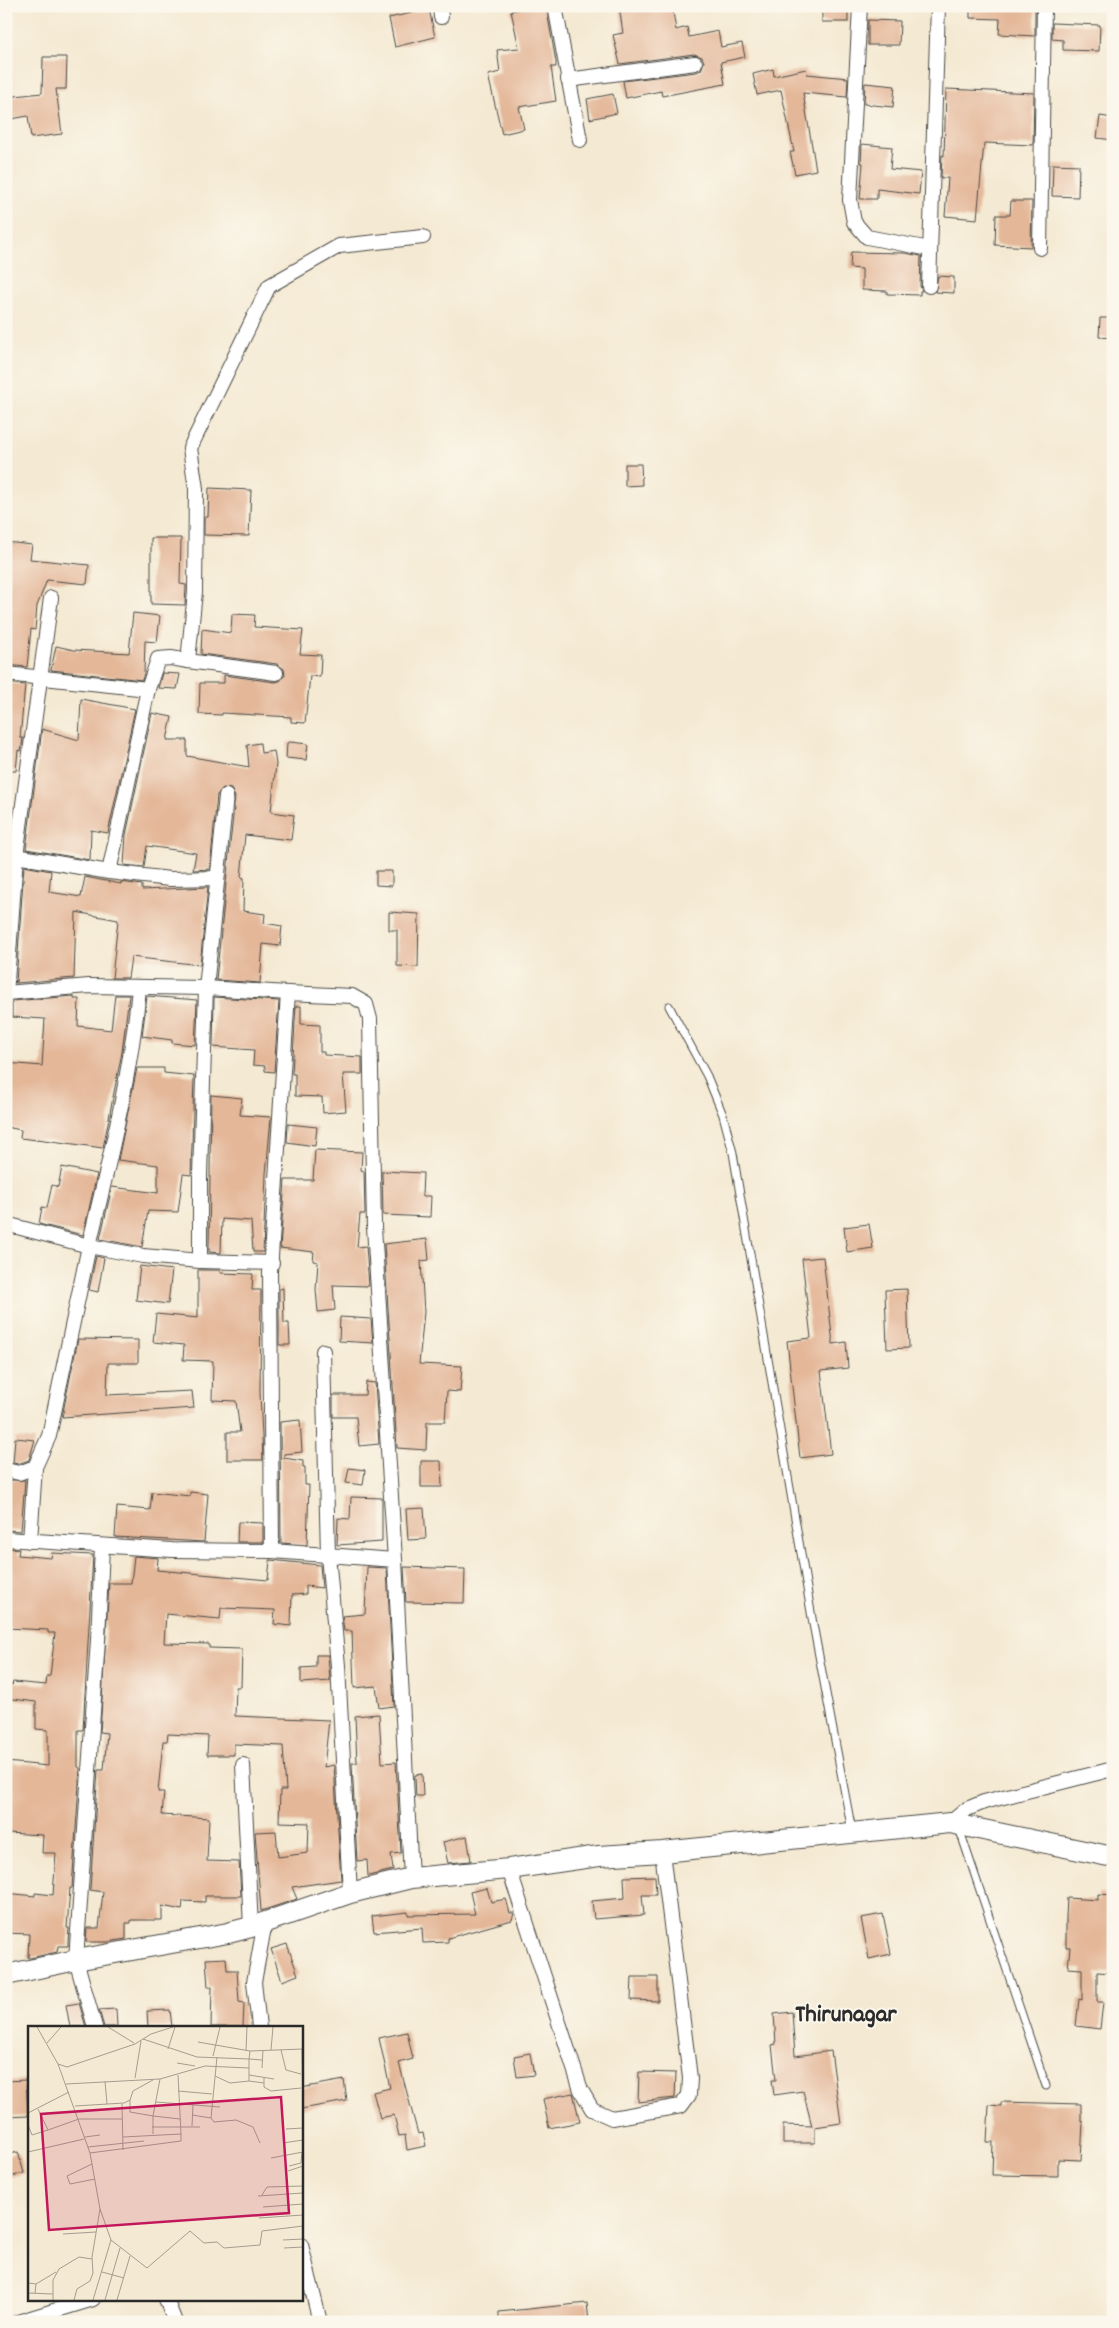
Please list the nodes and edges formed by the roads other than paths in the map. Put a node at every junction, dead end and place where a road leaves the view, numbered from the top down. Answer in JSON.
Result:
{"nodes":[{"id":1,"x":555,"y":6,"type":"edge"},
{"id":2,"x":860,"y":6,"type":"edge"},
{"id":3,"x":938,"y":6,"type":"edge"},
{"id":4,"x":1044,"y":6,"type":"edge"},
{"id":5,"x":695,"y":64,"type":"dead end"},
{"id":6,"x":568,"y":80,"type":"junction"},
{"id":7,"x":580,"y":140,"type":"dead end"},
{"id":8,"x":423,"y":237,"type":"dead end"},
{"id":9,"x":1040,"y":248,"type":"dead end"},
{"id":10,"x":930,"y":249,"type":"junction"},
{"id":11,"x":929,"y":286,"type":"dead end"},
{"id":12,"x":51,"y":598,"type":"dead end"},
{"id":13,"x":188,"y":660,"type":"junction"},
{"id":14,"x":276,"y":673,"type":"dead end"},
{"id":15,"x":6,"y":674,"type":"edge"},
{"id":16,"x":40,"y":679,"type":"junction"},
{"id":17,"x":148,"y":689,"type":"junction"},
{"id":18,"x":226,"y":796,"type":"dead end"},
{"id":19,"x":16,"y":856,"type":"junction"},
{"id":20,"x":109,"y":872,"type":"junction"},
{"id":21,"x":217,"y":878,"type":"junction"},
{"id":22,"x":139,"y":988,"type":"junction"},
{"id":23,"x":206,"y":988,"type":"junction"},
{"id":24,"x":288,"y":993,"type":"junction"},
{"id":25,"x":6,"y":994,"type":"edge"},
{"id":26,"x":669,"y":1006,"type":"dead end"},
{"id":27,"x":6,"y":1224,"type":"edge"},
{"id":28,"x":89,"y":1246,"type":"junction"},
{"id":29,"x":200,"y":1261,"type":"junction"},
{"id":30,"x":272,"y":1263,"type":"junction"},
{"id":31,"x":323,"y":1351,"type":"dead end"},
{"id":32,"x":36,"y":1467,"type":"junction"},
{"id":33,"x":6,"y":1470,"type":"edge"},
{"id":34,"x":6,"y":1539,"type":"edge"},
{"id":35,"x":30,"y":1541,"type":"junction"},
{"id":36,"x":102,"y":1546,"type":"junction"},
{"id":37,"x":272,"y":1551,"type":"junction"},
{"id":38,"x":328,"y":1555,"type":"junction"},
{"id":39,"x":395,"y":1560,"type":"junction"},
{"id":40,"x":243,"y":1765,"type":"dead end"},
{"id":41,"x":1113,"y":1769,"type":"edge"},
{"id":42,"x":954,"y":1824,"type":"junction"},
{"id":43,"x":852,"y":1833,"type":"junction"},
{"id":44,"x":662,"y":1852,"type":"junction"},
{"id":45,"x":1113,"y":1857,"type":"edge"},
{"id":46,"x":509,"y":1869,"type":"junction"},
{"id":47,"x":411,"y":1878,"type":"junction"},
{"id":48,"x":350,"y":1893,"type":"junction"},
{"id":49,"x":258,"y":1925,"type":"junction"},
{"id":50,"x":76,"y":1960,"type":"junction"},
{"id":51,"x":6,"y":1975,"type":"edge"},
{"id":52,"x":95,"y":2026,"type":"edge"},
{"id":53,"x":259,"y":2026,"type":"edge"},
{"id":54,"x":1046,"y":2086,"type":"dead end"},
{"id":55,"x":302,"y":2249,"type":"edge"},
{"id":56,"x":90,"y":2300,"type":"edge"},
{"id":57,"x":166,"y":2300,"type":"edge"},
{"id":58,"x":18,"y":2322,"type":"edge"},
{"id":59,"x":174,"y":2322,"type":"edge"},
{"id":60,"x":320,"y":2322,"type":"edge"}],
"edges":[{"from":1,"to":6,"type":"street"},
{"from":2,"to":10,"type":"street"},
{"from":3,"to":10,"type":"street"},
{"from":4,"to":9,"type":"street"},
{"from":5,"to":6,"type":"street"},
{"from":6,"to":7,"type":"street"},
{"from":8,"to":13,"type":"street"},
{"from":10,"to":11,"type":"street"},
{"from":12,"to":16,"type":"street"},
{"from":13,"to":14,"type":"street"},
{"from":13,"to":17,"type":"street"},
{"from":15,"to":16,"type":"street"},
{"from":16,"to":17,"type":"street"},
{"from":16,"to":19,"type":"street"},
{"from":17,"to":20,"type":"street"},
{"from":18,"to":21,"type":"street"},
{"from":19,"to":20,"type":"street"},
{"from":19,"to":25,"type":"street"},
{"from":20,"to":21,"type":"street"},
{"from":21,"to":23,"type":"street"},
{"from":22,"to":23,"type":"street"},
{"from":22,"to":25,"type":"street"},
{"from":22,"to":28,"type":"street"},
{"from":23,"to":24,"type":"street"},
{"from":23,"to":29,"type":"street"},
{"from":24,"to":30,"type":"street"},
{"from":24,"to":39,"type":"street"},
{"from":26,"to":43,"type":"lane"},
{"from":27,"to":28,"type":"street"},
{"from":28,"to":29,"type":"street"},
{"from":28,"to":32,"type":"street"},
{"from":29,"to":30,"type":"street"},
{"from":30,"to":37,"type":"street"},
{"from":31,"to":38,"type":"street"},
{"from":32,"to":33,"type":"street"},
{"from":32,"to":35,"type":"street"},
{"from":34,"to":35,"type":"street"},
{"from":35,"to":36,"type":"street"},
{"from":36,"to":37,"type":"street"},
{"from":36,"to":50,"type":"street"},
{"from":37,"to":38,"type":"street"},
{"from":38,"to":39,"type":"street"},
{"from":38,"to":48,"type":"street"},
{"from":39,"to":47,"type":"street"},
{"from":40,"to":49,"type":"street"},
{"from":41,"to":42,"type":"street"},
{"from":42,"to":43,"type":"street"},
{"from":42,"to":45,"type":"street"},
{"from":42,"to":54,"type":"lane"},
{"from":43,"to":44,"type":"street"},
{"from":44,"to":46,"type":"street"},
{"from":44,"to":46,"type":"street"},
{"from":46,"to":47,"type":"street"},
{"from":47,"to":48,"type":"street"},
{"from":48,"to":49,"type":"street"},
{"from":49,"to":50,"type":"street"},
{"from":49,"to":53,"type":"street"},
{"from":50,"to":51,"type":"street"},
{"from":50,"to":52,"type":"street"},
{"from":55,"to":60,"type":"street"},
{"from":56,"to":58,"type":"street"},
{"from":57,"to":59,"type":"street"}]}
